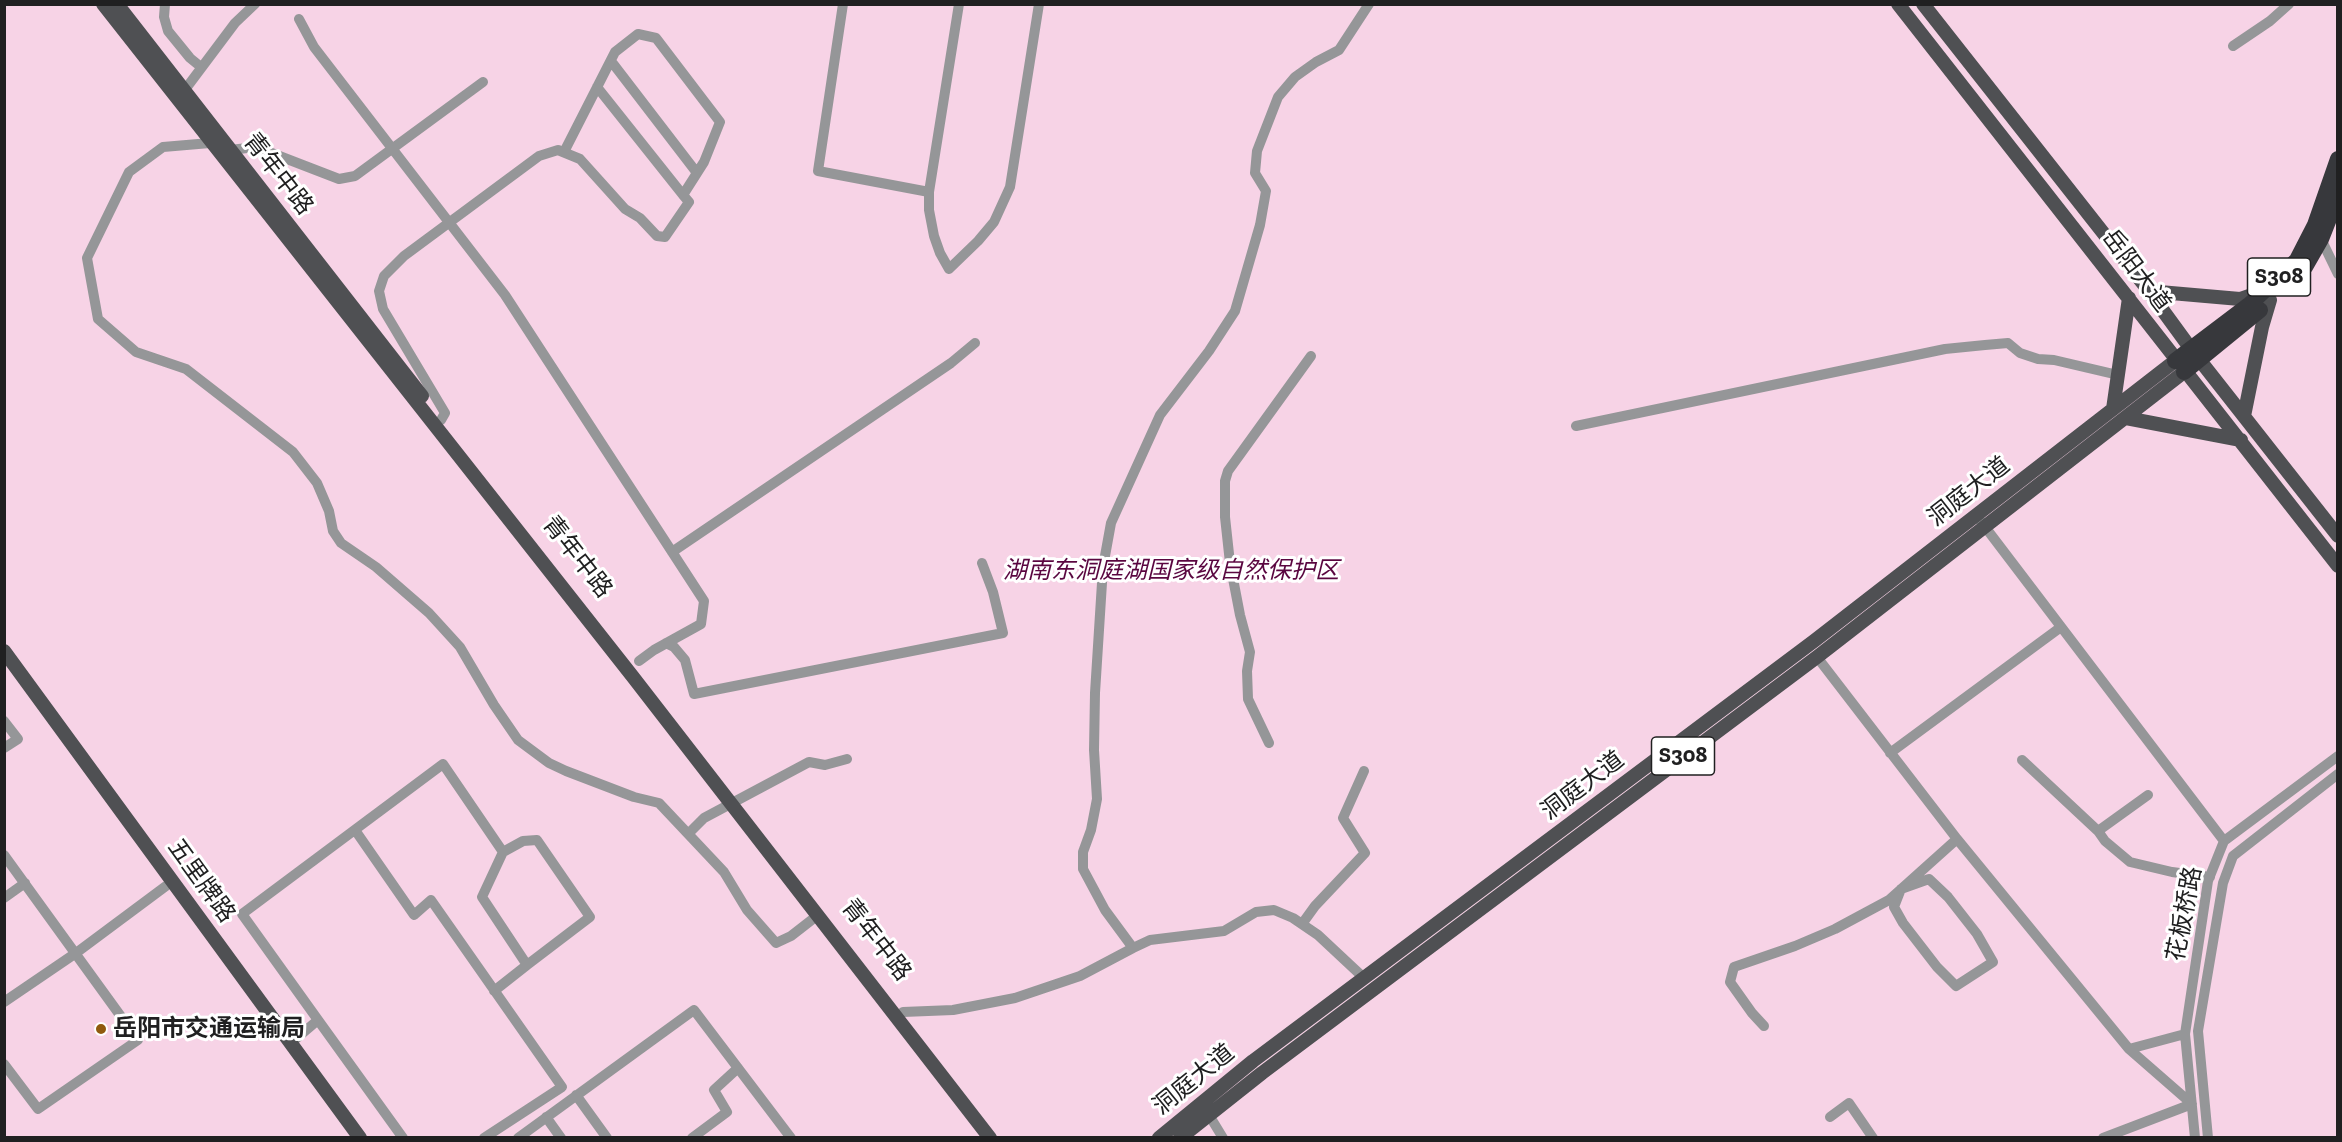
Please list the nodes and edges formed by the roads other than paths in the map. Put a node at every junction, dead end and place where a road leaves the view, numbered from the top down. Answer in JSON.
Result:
{"nodes":[{"id":1,"x":103,"y":4,"type":"edge"},
{"id":2,"x":117,"y":4,"type":"edge"},
{"id":3,"x":165,"y":4,"type":"edge"},
{"id":4,"x":255,"y":4,"type":"edge"},
{"id":5,"x":843,"y":4,"type":"edge"},
{"id":6,"x":959,"y":4,"type":"edge"},
{"id":7,"x":1039,"y":4,"type":"edge"},
{"id":8,"x":1369,"y":4,"type":"edge"},
{"id":9,"x":1898,"y":4,"type":"edge"},
{"id":10,"x":1923,"y":4,"type":"edge"},
{"id":11,"x":2289,"y":4,"type":"edge"},
{"id":12,"x":299,"y":19,"type":"dead end"},
{"id":13,"x":2233,"y":46,"type":"dead end"},
{"id":14,"x":611,"y":61,"type":"junction"},
{"id":15,"x":201,"y":67,"type":"junction"},
{"id":16,"x":483,"y":82,"type":"dead end"},
{"id":17,"x":597,"y":87,"type":"junction"},
{"id":18,"x":184,"y":91,"type":"junction"},
{"id":19,"x":210,"y":143,"type":"junction"},
{"id":20,"x":230,"y":150,"type":"junction"},
{"id":21,"x":564,"y":152,"type":"junction"},
{"id":22,"x":2337,"y":159,"type":"edge"},
{"id":23,"x":697,"y":173,"type":"junction"},
{"id":24,"x":929,"y":192,"type":"junction"},
{"id":25,"x":683,"y":195,"type":"junction"},
{"id":26,"x":2337,"y":196,"type":"edge"},
{"id":27,"x":2321,"y":239,"type":"junction"},
{"id":28,"x":2337,"y":274,"type":"edge"},
{"id":29,"x":2148,"y":291,"type":"junction"},
{"id":30,"x":2268,"y":295,"type":"junction"},
{"id":31,"x":2129,"y":298,"type":"junction"},
{"id":32,"x":975,"y":343,"type":"dead end"},
{"id":33,"x":2196,"y":355,"type":"junction"},
{"id":34,"x":1311,"y":356,"type":"dead end"},
{"id":35,"x":2179,"y":366,"type":"junction"},
{"id":36,"x":2118,"y":375,"type":"junction"},
{"id":37,"x":2113,"y":409,"type":"junction"},
{"id":38,"x":2244,"y":416,"type":"junction"},
{"id":39,"x":2126,"y":418,"type":"junction"},
{"id":40,"x":441,"y":420,"type":"junction"},
{"id":41,"x":1576,"y":426,"type":"dead end"},
{"id":42,"x":2241,"y":441,"type":"junction"},
{"id":43,"x":1976,"y":515,"type":"junction"},
{"id":44,"x":1985,"y":527,"type":"junction"},
{"id":45,"x":2337,"y":536,"type":"edge"},
{"id":46,"x":672,"y":552,"type":"junction"},
{"id":47,"x":982,"y":563,"type":"dead end"},
{"id":48,"x":2337,"y":566,"type":"edge"},
{"id":49,"x":2061,"y":627,"type":"junction"},
{"id":50,"x":666,"y":643,"type":"junction"},
{"id":51,"x":4,"y":651,"type":"edge"},
{"id":52,"x":1816,"y":657,"type":"junction"},
{"id":53,"x":639,"y":661,"type":"dead end"},
{"id":54,"x":4,"y":665,"type":"edge"},
{"id":55,"x":4,"y":721,"type":"edge"},
{"id":56,"x":1269,"y":743,"type":"dead end"},
{"id":57,"x":4,"y":748,"type":"edge"},
{"id":58,"x":1890,"y":753,"type":"junction"},
{"id":59,"x":2337,"y":756,"type":"edge"},
{"id":60,"x":847,"y":759,"type":"dead end"},
{"id":61,"x":2022,"y":759,"type":"dead end"},
{"id":62,"x":1364,"y":771,"type":"dead end"},
{"id":63,"x":2337,"y":774,"type":"edge"},
{"id":64,"x":2148,"y":795,"type":"dead end"},
{"id":65,"x":734,"y":802,"type":"junction"},
{"id":66,"x":355,"y":830,"type":"junction"},
{"id":67,"x":2098,"y":831,"type":"junction"},
{"id":68,"x":689,"y":833,"type":"junction"},
{"id":69,"x":1957,"y":839,"type":"junction"},
{"id":70,"x":2224,"y":841,"type":"junction"},
{"id":71,"x":503,"y":852,"type":"junction"},
{"id":72,"x":4,"y":855,"type":"edge"},
{"id":73,"x":2210,"y":877,"type":"junction"},
{"id":74,"x":25,"y":883,"type":"junction"},
{"id":75,"x":166,"y":886,"type":"junction"},
{"id":76,"x":1901,"y":889,"type":"junction"},
{"id":77,"x":4,"y":898,"type":"edge"},
{"id":78,"x":818,"y":915,"type":"junction"},
{"id":79,"x":1302,"y":924,"type":"junction"},
{"id":80,"x":1133,"y":948,"type":"junction"},
{"id":81,"x":76,"y":953,"type":"junction"},
{"id":82,"x":527,"y":965,"type":"junction"},
{"id":83,"x":1364,"y":978,"type":"junction"},
{"id":84,"x":494,"y":991,"type":"junction"},
{"id":85,"x":4,"y":1002,"type":"edge"},
{"id":86,"x":903,"y":1012,"type":"junction"},
{"id":87,"x":318,"y":1020,"type":"junction"},
{"id":88,"x":1764,"y":1026,"type":"dead end"},
{"id":89,"x":2185,"y":1034,"type":"junction"},
{"id":90,"x":291,"y":1043,"type":"junction"},
{"id":91,"x":2129,"y":1050,"type":"junction"},
{"id":92,"x":4,"y":1064,"type":"edge"},
{"id":93,"x":738,"y":1068,"type":"junction"},
{"id":94,"x":576,"y":1095,"type":"junction"},
{"id":95,"x":2192,"y":1104,"type":"junction"},
{"id":96,"x":1209,"y":1115,"type":"junction"},
{"id":97,"x":546,"y":1117,"type":"junction"},
{"id":98,"x":1830,"y":1117,"type":"dead end"},
{"id":99,"x":349,"y":1137,"type":"edge"},
{"id":100,"x":360,"y":1137,"type":"edge"},
{"id":101,"x":404,"y":1137,"type":"edge"},
{"id":102,"x":484,"y":1137,"type":"edge"},
{"id":103,"x":518,"y":1137,"type":"edge"},
{"id":104,"x":561,"y":1137,"type":"edge"},
{"id":105,"x":607,"y":1137,"type":"edge"},
{"id":106,"x":692,"y":1137,"type":"edge"},
{"id":107,"x":791,"y":1137,"type":"edge"},
{"id":108,"x":990,"y":1137,"type":"edge"},
{"id":109,"x":1001,"y":1137,"type":"edge"},
{"id":110,"x":1159,"y":1137,"type":"edge"},
{"id":111,"x":1180,"y":1137,"type":"edge"},
{"id":112,"x":1223,"y":1137,"type":"edge"},
{"id":113,"x":1873,"y":1137,"type":"edge"},
{"id":114,"x":2103,"y":1137,"type":"edge"},
{"id":115,"x":2195,"y":1137,"type":"edge"},
{"id":116,"x":2208,"y":1137,"type":"edge"}],
"edges":[{"from":1,"to":19,"type":"main road"},
{"from":2,"to":18,"type":"main road","name":"青年中路"},
{"from":3,"to":15,"type":"street"},
{"from":4,"to":15,"type":"street"},
{"from":5,"to":24,"type":"street"},
{"from":6,"to":24,"type":"street"},
{"from":7,"to":24,"type":"street"},
{"from":8,"to":80,"type":"street"},
{"from":9,"to":31,"type":"main road","name":"岳阳大道"},
{"from":10,"to":29,"type":"main road","name":"岳阳大道"},
{"from":11,"to":13,"type":"street"},
{"from":12,"to":46,"type":"street"},
{"from":14,"to":17,"type":"street"},
{"from":14,"to":23,"type":"street"},
{"from":14,"to":23,"type":"street"},
{"from":15,"to":18,"type":"street"},
{"from":16,"to":20,"type":"street"},
{"from":17,"to":21,"type":"street"},
{"from":17,"to":25,"type":"street"},
{"from":18,"to":20,"type":"main road","name":"青年中路"},
{"from":19,"to":65,"type":"main road"},
{"from":19,"to":68,"type":"street"},
{"from":20,"to":40,"type":"main road","name":"青年中路"},
{"from":21,"to":25,"type":"street"},
{"from":21,"to":40,"type":"street"},
{"from":22,"to":30,"type":"highway","number":"S308"},
{"from":23,"to":25,"type":"street"},
{"from":26,"to":27,"type":"highway","number":"S308"},
{"from":27,"to":28,"type":"street"},
{"from":27,"to":30,"type":"highway","number":"S308"},
{"from":29,"to":30,"type":"main road"},
{"from":29,"to":33,"type":"main road","name":"岳阳大道"},
{"from":30,"to":33,"type":"highway","number":"S308"},
{"from":30,"to":38,"type":"main road"},
{"from":31,"to":35,"type":"main road","name":"岳阳大道"},
{"from":31,"to":36,"type":"main road"},
{"from":32,"to":46,"type":"street"},
{"from":33,"to":35,"type":"highway","number":"S308"},
{"from":33,"to":38,"type":"main road","name":"岳阳大道"},
{"from":34,"to":56,"type":"street"},
{"from":35,"to":37,"type":"main road","name":"洞庭大道","number":"S308"},
{"from":35,"to":39,"type":"main road","name":"洞庭大道","number":"S308"},
{"from":35,"to":42,"type":"main road","name":"岳阳大道"},
{"from":36,"to":37,"type":"main road"},
{"from":36,"to":41,"type":"street"},
{"from":37,"to":43,"type":"main road","name":"洞庭大道","number":"S308"},
{"from":38,"to":45,"type":"main road","name":"岳阳大道"},
{"from":39,"to":42,"type":"main road"},
{"from":39,"to":44,"type":"main road","name":"洞庭大道","number":"S308"},
{"from":40,"to":65,"type":"main road","name":"青年中路"},
{"from":42,"to":48,"type":"main road","name":"岳阳大道"},
{"from":43,"to":44,"type":"street"},
{"from":43,"to":83,"type":"main road","name":"洞庭大道","number":"S308"},
{"from":44,"to":49,"type":"street"},
{"from":44,"to":52,"type":"main road","name":"洞庭大道","number":"S308"},
{"from":46,"to":50,"type":"street"},
{"from":47,"to":50,"type":"street"},
{"from":49,"to":58,"type":"street"},
{"from":49,"to":70,"type":"street"},
{"from":50,"to":53,"type":"street"},
{"from":51,"to":90,"type":"main road","name":"五里牌路"},
{"from":52,"to":58,"type":"street"},
{"from":52,"to":96,"type":"main road","name":"洞庭大道","number":"S308"},
{"from":54,"to":75,"type":"main road","name":"五里牌路"},
{"from":55,"to":57,"type":"street"},
{"from":58,"to":69,"type":"street"},
{"from":59,"to":70,"type":"street","name":"花板桥路"},
{"from":60,"to":65,"type":"street"},
{"from":61,"to":67,"type":"street"},
{"from":62,"to":79,"type":"street"},
{"from":63,"to":116,"type":"street","name":"花板桥路"},
{"from":64,"to":67,"type":"street"},
{"from":65,"to":68,"type":"street"},
{"from":65,"to":78,"type":"main road"},
{"from":65,"to":86,"type":"main road","name":"青年中路"},
{"from":66,"to":71,"type":"street"},
{"from":66,"to":84,"type":"street"},
{"from":66,"to":87,"type":"street"},
{"from":67,"to":73,"type":"street"},
{"from":68,"to":78,"type":"street"},
{"from":69,"to":76,"type":"street"},
{"from":69,"to":91,"type":"street"},
{"from":70,"to":73,"type":"street","name":"花板桥路"},
{"from":71,"to":82,"type":"street"},
{"from":71,"to":82,"type":"street"},
{"from":72,"to":74,"type":"street"},
{"from":73,"to":89,"type":"street","name":"花板桥路"},
{"from":74,"to":77,"type":"street"},
{"from":74,"to":81,"type":"street"},
{"from":75,"to":81,"type":"street"},
{"from":75,"to":99,"type":"main road","name":"五里牌路"},
{"from":76,"to":76,"type":"street"},
{"from":76,"to":88,"type":"street"},
{"from":78,"to":108,"type":"main road"},
{"from":79,"to":80,"type":"street"},
{"from":79,"to":83,"type":"street"},
{"from":80,"to":86,"type":"street"},
{"from":81,"to":85,"type":"street"},
{"from":81,"to":92,"type":"street"},
{"from":82,"to":84,"type":"street"},
{"from":83,"to":110,"type":"main road","name":"洞庭大道","number":"S308"},
{"from":84,"to":102,"type":"street"},
{"from":86,"to":109,"type":"main road","name":"青年中路"},
{"from":87,"to":90,"type":"street"},
{"from":87,"to":101,"type":"street"},
{"from":89,"to":91,"type":"street"},
{"from":89,"to":95,"type":"street","name":"花板桥路"},
{"from":90,"to":100,"type":"main road","name":"五里牌路"},
{"from":91,"to":95,"type":"street"},
{"from":93,"to":94,"type":"street"},
{"from":93,"to":106,"type":"street"},
{"from":93,"to":107,"type":"street"},
{"from":94,"to":97,"type":"street"},
{"from":94,"to":105,"type":"street"},
{"from":95,"to":114,"type":"street"},
{"from":95,"to":115,"type":"street","name":"花板桥路"},
{"from":96,"to":111,"type":"main road","name":"洞庭大道","number":"S308"},
{"from":96,"to":112,"type":"street"},
{"from":97,"to":103,"type":"street"},
{"from":97,"to":104,"type":"street"},
{"from":98,"to":113,"type":"street"}]}
